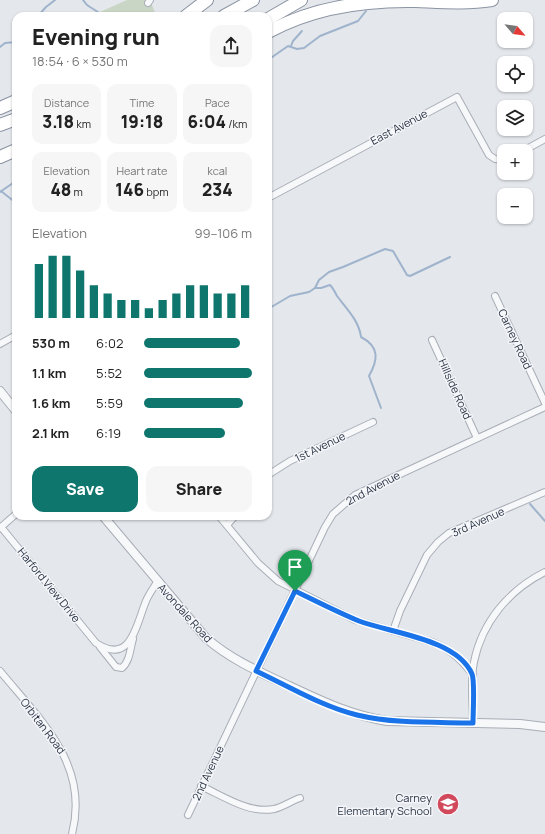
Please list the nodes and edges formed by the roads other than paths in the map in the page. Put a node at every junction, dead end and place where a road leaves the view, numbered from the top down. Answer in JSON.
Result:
{"nodes":[{"id":1,"x":208,"y":0,"type":"edge"},
{"id":2,"x":253,"y":0,"type":"edge"},
{"id":3,"x":301,"y":0,"type":"edge"},
{"id":4,"x":492,"y":0,"type":"edge"},
{"id":5,"x":192,"y":12,"type":"edge"},
{"id":6,"x":231,"y":12,"type":"edge"},
{"id":7,"x":272,"y":17,"type":"edge"},
{"id":8,"x":272,"y":30,"type":"edge"},
{"id":9,"x":12,"y":103,"type":"edge"},
{"id":10,"x":0,"y":108,"type":"edge"},
{"id":11,"x":12,"y":120,"type":"edge"},
{"id":12,"x":0,"y":125,"type":"edge"},
{"id":13,"x":545,"y":139,"type":"edge"},
{"id":14,"x":533,"y":146,"type":"edge"},
{"id":15,"x":12,"y":152,"type":"edge"},
{"id":16,"x":0,"y":157,"type":"edge"},
{"id":17,"x":497,"y":159,"type":"edge"},
{"id":18,"x":272,"y":196,"type":"edge"},
{"id":19,"x":495,"y":296,"type":"dead end"},
{"id":20,"x":12,"y":337,"type":"edge"},
{"id":21,"x":432,"y":340,"type":"dead end"},
{"id":22,"x":0,"y":344,"type":"edge"},
{"id":23,"x":0,"y":391,"type":"edge"},
{"id":24,"x":545,"y":403,"type":"edge"},
{"id":25,"x":12,"y":405,"type":"edge"},
{"id":26,"x":545,"y":407,"type":"edge"},
{"id":27,"x":373,"y":422,"type":"dead end"},
{"id":28,"x":477,"y":438,"type":"junction"},
{"id":29,"x":272,"y":473,"type":"edge"},
{"id":30,"x":545,"y":492,"type":"edge"},
{"id":31,"x":12,"y":517,"type":"edge"},
{"id":32,"x":106,"y":520,"type":"edge"},
{"id":33,"x":223,"y":520,"type":"edge"},
{"id":34,"x":231,"y":520,"type":"edge"},
{"id":35,"x":227,"y":525,"type":"junction"},
{"id":36,"x":1,"y":527,"type":"edge"},
{"id":37,"x":545,"y":572,"type":"edge"},
{"id":38,"x":157,"y":582,"type":"junction"},
{"id":39,"x":295,"y":591,"type":"junction"},
{"id":40,"x":393,"y":632,"type":"junction"},
{"id":41,"x":133,"y":638,"type":"junction"},
{"id":42,"x":96,"y":642,"type":"junction"},
{"id":43,"x":0,"y":671,"type":"edge"},
{"id":44,"x":256,"y":671,"type":"junction"},
{"id":45,"x":472,"y":675,"type":"junction"},
{"id":46,"x":473,"y":723,"type":"junction"},
{"id":47,"x":545,"y":727,"type":"edge"},
{"id":48,"x":202,"y":786,"type":"junction"},
{"id":49,"x":300,"y":798,"type":"dead end"},
{"id":50,"x":188,"y":815,"type":"dead end"},
{"id":51,"x":72,"y":834,"type":"edge"}],
"edges":[{"from":1,"to":5,"type":"highway"},
{"from":2,"to":6,"type":"highway"},
{"from":3,"to":7,"type":"highway"},
{"from":4,"to":8,"type":"highway"},
{"from":9,"to":10,"type":"highway"},
{"from":11,"to":12,"type":"highway"},
{"from":13,"to":14,"type":"street"},
{"from":15,"to":16,"type":"highway"},
{"from":17,"to":18,"type":"street","name":"East Avenue"},
{"from":19,"to":24,"type":"street","name":"Carney Road"},
{"from":20,"to":22,"type":"street"},
{"from":21,"to":28,"type":"street","name":"Hillside Road"},
{"from":23,"to":25,"type":"street"},
{"from":26,"to":28,"type":"street","name":"2nd Avenue"},
{"from":27,"to":29,"type":"street","name":"1st Avenue"},
{"from":28,"to":39,"type":"street","name":"2nd Avenue"},
{"from":30,"to":40,"type":"street","name":"3rd Avenue"},
{"from":31,"to":36,"type":"street"},
{"from":32,"to":38,"type":"street","name":"Avondale Road"},
{"from":33,"to":35,"type":"street"},
{"from":34,"to":35,"type":"street"},
{"from":35,"to":39,"type":"street"},
{"from":36,"to":42,"type":"street","name":"Harford View Drive"},
{"from":37,"to":45,"type":"street"},
{"from":38,"to":41,"type":"street","name":"Harford View Drive"},
{"from":38,"to":44,"type":"street","name":"Avondale Road"},
{"from":39,"to":40,"type":"street"},
{"from":39,"to":44,"type":"street","name":"2nd Avenue"},
{"from":40,"to":45,"type":"street"},
{"from":41,"to":42,"type":"street","name":"Harford View Drive"},
{"from":41,"to":42,"type":"street","name":"Harford View Drive"},
{"from":43,"to":51,"type":"street","name":"Orbitan Road"},
{"from":44,"to":46,"type":"street","name":"Avondale Road"},
{"from":44,"to":48,"type":"street","name":"2nd Avenue"},
{"from":45,"to":46,"type":"street"},
{"from":46,"to":47,"type":"street","name":"Avondale Road"},
{"from":48,"to":49,"type":"street"},
{"from":48,"to":50,"type":"street","name":"2nd Avenue"}]}
